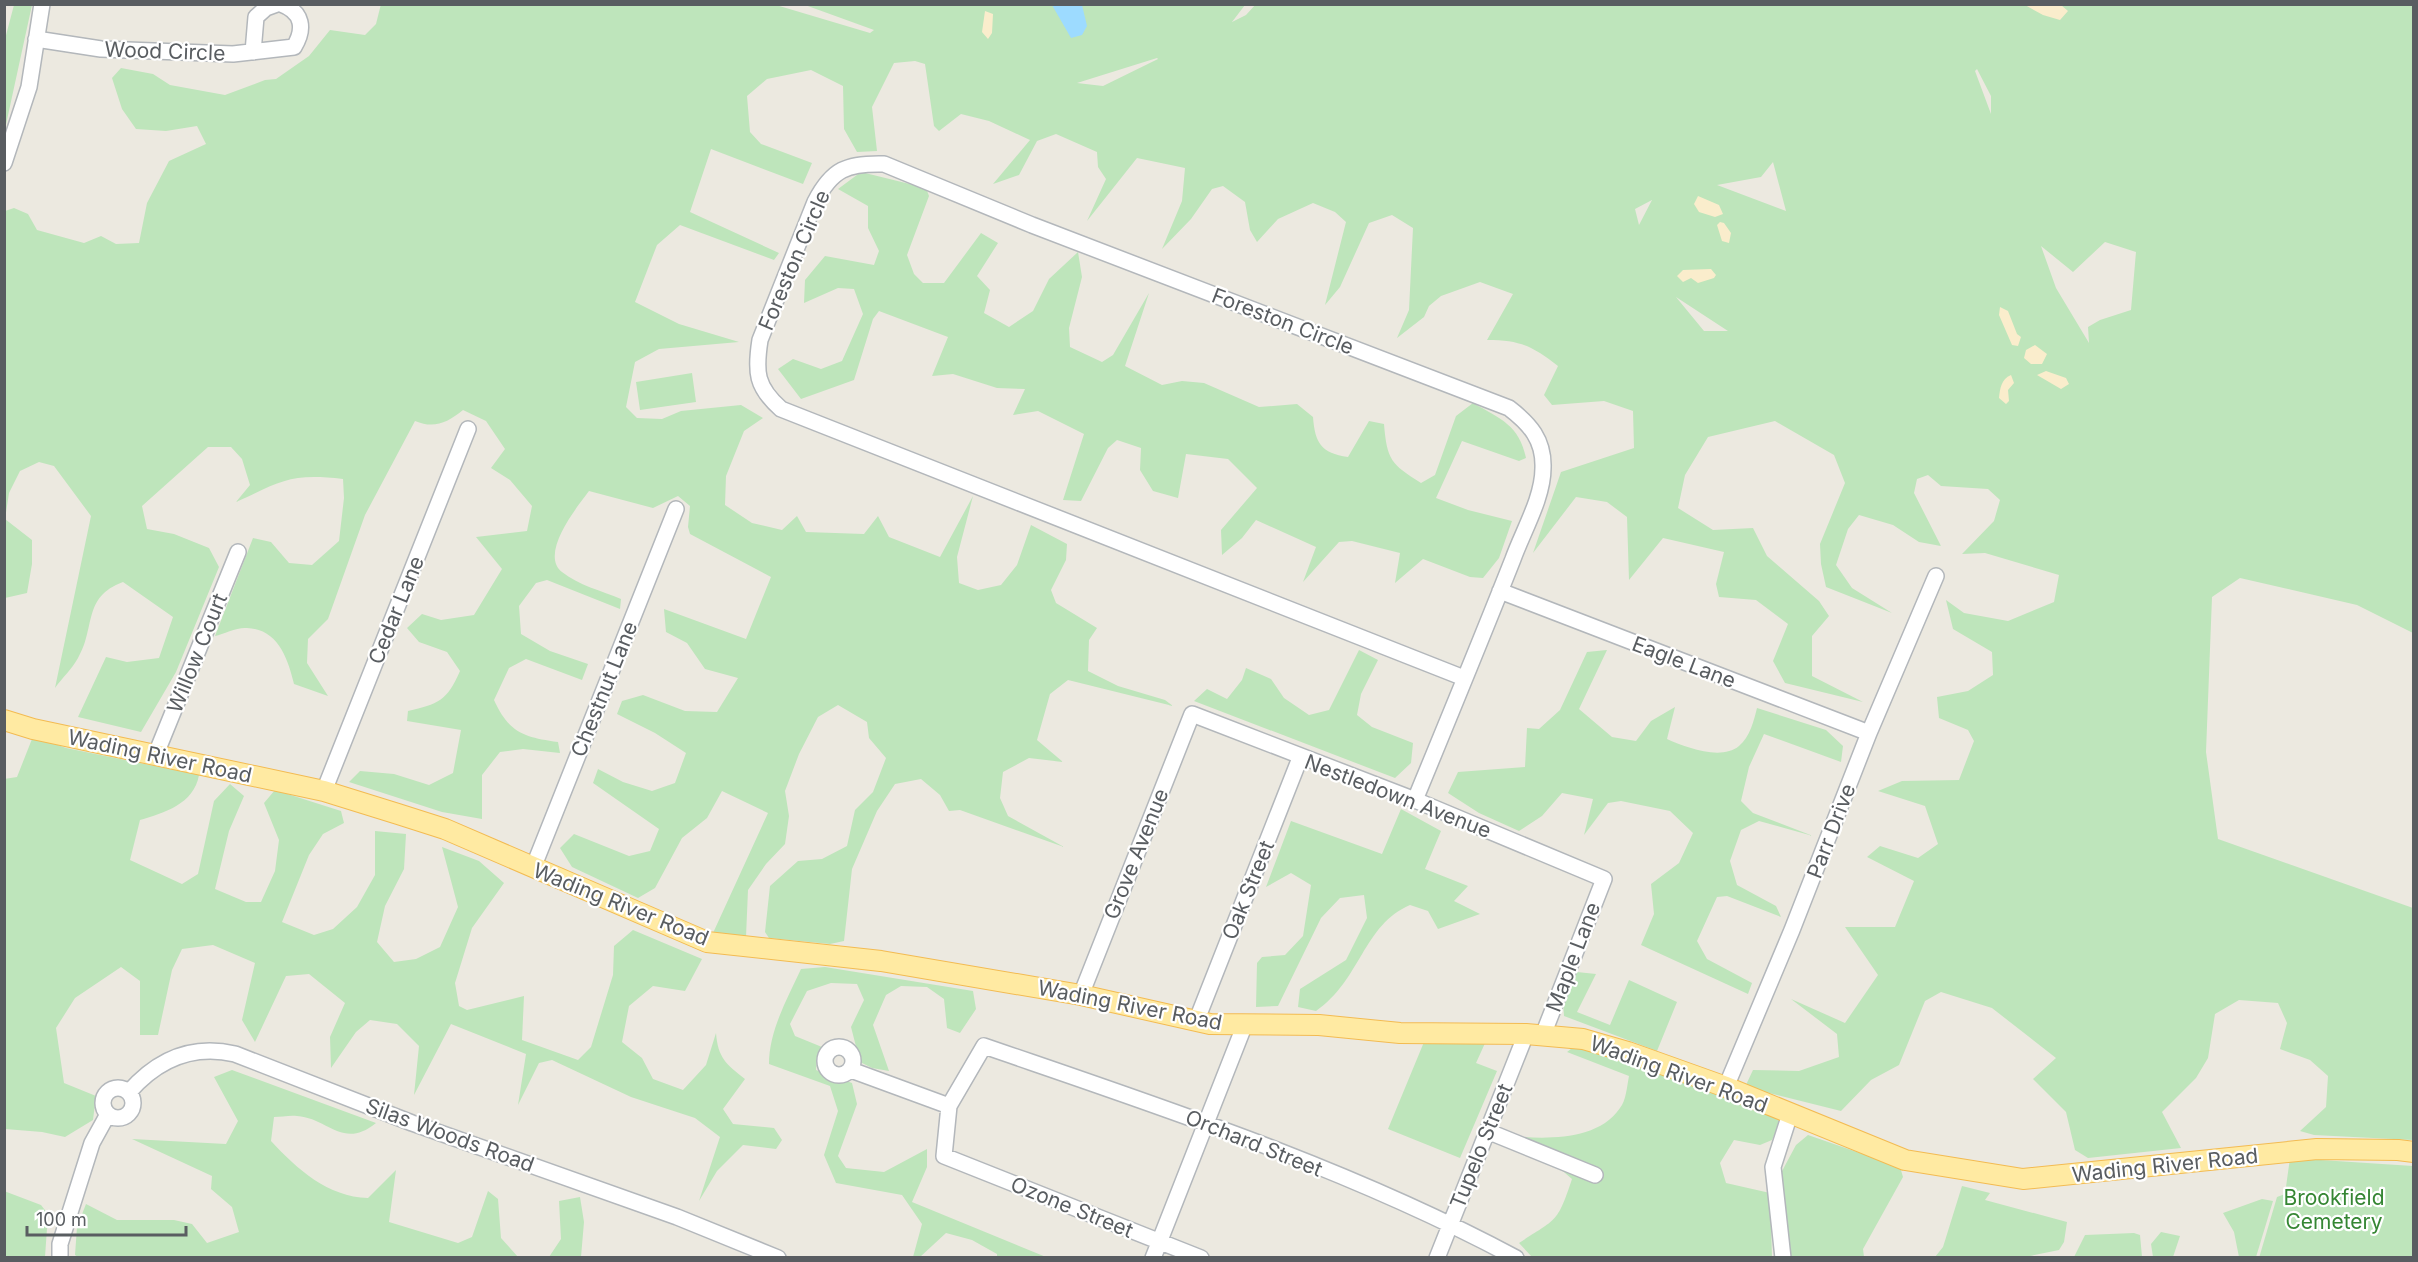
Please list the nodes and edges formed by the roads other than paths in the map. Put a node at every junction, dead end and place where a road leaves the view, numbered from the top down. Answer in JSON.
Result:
{"nodes":[{"id":1,"x":42,"y":4,"type":"edge"},
{"id":2,"x":279,"y":4,"type":"edge"},
{"id":3,"x":36,"y":39,"type":"junction"},
{"id":4,"x":253,"y":52,"type":"junction"},
{"id":5,"x":4,"y":163,"type":"edge"},
{"id":6,"x":468,"y":429,"type":"dead end"},
{"id":7,"x":676,"y":509,"type":"dead end"},
{"id":8,"x":238,"y":552,"type":"dead end"},
{"id":9,"x":1936,"y":576,"type":"dead end"},
{"id":10,"x":1500,"y":591,"type":"junction"},
{"id":11,"x":1464,"y":678,"type":"junction"},
{"id":12,"x":1192,"y":714,"type":"joint"},
{"id":13,"x":4,"y":720,"type":"edge"},
{"id":14,"x":1869,"y":734,"type":"junction"},
{"id":15,"x":156,"y":754,"type":"junction"},
{"id":16,"x":1300,"y":758,"type":"junction"},
{"id":17,"x":324,"y":791,"type":"junction"},
{"id":18,"x":1415,"y":800,"type":"junction"},
{"id":19,"x":532,"y":868,"type":"junction"},
{"id":20,"x":1604,"y":879,"type":"joint"},
{"id":21,"x":1081,"y":995,"type":"junction"},
{"id":22,"x":1196,"y":1022,"type":"junction"},
{"id":23,"x":1245,"y":1024,"type":"junction"},
{"id":24,"x":1535,"y":1035,"type":"junction"},
{"id":25,"x":850,"y":1070,"type":"dead end"},
{"id":26,"x":1726,"y":1087,"type":"junction"},
{"id":27,"x":129,"y":1092,"type":"junction"},
{"id":28,"x":949,"y":1106,"type":"junction"},
{"id":29,"x":108,"y":1114,"type":"junction"},
{"id":30,"x":1790,"y":1114,"type":"junction"},
{"id":31,"x":1207,"y":1123,"type":"junction"},
{"id":32,"x":1487,"y":1131,"type":"junction"},
{"id":33,"x":2414,"y":1152,"type":"edge"},
{"id":34,"x":1595,"y":1175,"type":"dead end"},
{"id":35,"x":1450,"y":1222,"type":"junction"},
{"id":36,"x":1160,"y":1242,"type":"junction"},
{"id":37,"x":60,"y":1257,"type":"edge"},
{"id":38,"x":778,"y":1257,"type":"edge"},
{"id":39,"x":1153,"y":1257,"type":"edge"},
{"id":40,"x":1201,"y":1257,"type":"edge"},
{"id":41,"x":1437,"y":1257,"type":"edge"},
{"id":42,"x":1516,"y":1257,"type":"edge"},
{"id":43,"x":1783,"y":1257,"type":"edge"}],
"edges":[{"from":1,"to":3,"type":"street"},
{"from":2,"to":4,"type":"street"},
{"from":2,"to":4,"type":"street","name":"Wood Circle"},
{"from":3,"to":4,"type":"street","name":"Wood Circle"},
{"from":3,"to":5,"type":"street"},
{"from":6,"to":17,"type":"street","name":"Cedar Lane"},
{"from":7,"to":19,"type":"street","name":"Chestnut Lane"},
{"from":8,"to":15,"type":"street","name":"Willow Court"},
{"from":9,"to":14,"type":"street","name":"Parr Drive"},
{"from":10,"to":11,"type":"street","name":"Foreston Circle"},
{"from":10,"to":11,"type":"street","name":"Foreston Circle"},
{"from":10,"to":14,"type":"street","name":"Eagle Lane"},
{"from":11,"to":18,"type":"street","name":"Foreston Circle"},
{"from":12,"to":16,"type":"street","name":"Nestledown Avenue"},
{"from":12,"to":21,"type":"street","name":"Grove Avenue"},
{"from":13,"to":15,"type":"main road","name":"Wading River Road"},
{"from":14,"to":26,"type":"street","name":"Parr Drive"},
{"from":15,"to":17,"type":"main road","name":"Wading River Road"},
{"from":16,"to":18,"type":"street","name":"Nestledown Avenue"},
{"from":16,"to":22,"type":"street","name":"Oak Street"},
{"from":17,"to":19,"type":"main road","name":"Wading River Road"},
{"from":18,"to":20,"type":"street","name":"Nestledown Avenue"},
{"from":19,"to":21,"type":"main road","name":"Wading River Road"},
{"from":20,"to":24,"type":"street","name":"Maple Lane"},
{"from":21,"to":22,"type":"main road","name":"Wading River Road"},
{"from":22,"to":23,"type":"main road","name":"Wading River Road"},
{"from":23,"to":24,"type":"main road","name":"Wading River Road"},
{"from":23,"to":31,"type":"street"},
{"from":24,"to":26,"type":"main road","name":"Wading River Road"},
{"from":24,"to":32,"type":"street","name":"Tupelo Street"},
{"from":25,"to":28,"type":"street"},
{"from":26,"to":30,"type":"main road","name":"Wading River Road"},
{"from":27,"to":29,"type":"street"},
{"from":27,"to":29,"type":"street"},
{"from":27,"to":38,"type":"street","name":"Silas Woods Road"},
{"from":28,"to":31,"type":"street","name":"Orchard Street"},
{"from":28,"to":36,"type":"street","name":"Ozone Street"},
{"from":29,"to":37,"type":"street"},
{"from":30,"to":33,"type":"main road","name":"Wading River Road"},
{"from":30,"to":43,"type":"street"},
{"from":31,"to":35,"type":"street","name":"Orchard Street"},
{"from":31,"to":36,"type":"street"},
{"from":32,"to":34,"type":"street"},
{"from":32,"to":35,"type":"street","name":"Tupelo Street"},
{"from":35,"to":41,"type":"street","name":"Tupelo Street"},
{"from":35,"to":42,"type":"street","name":"Orchard Street"},
{"from":36,"to":39,"type":"street"},
{"from":36,"to":40,"type":"street","name":"Ozone Street"}]}
